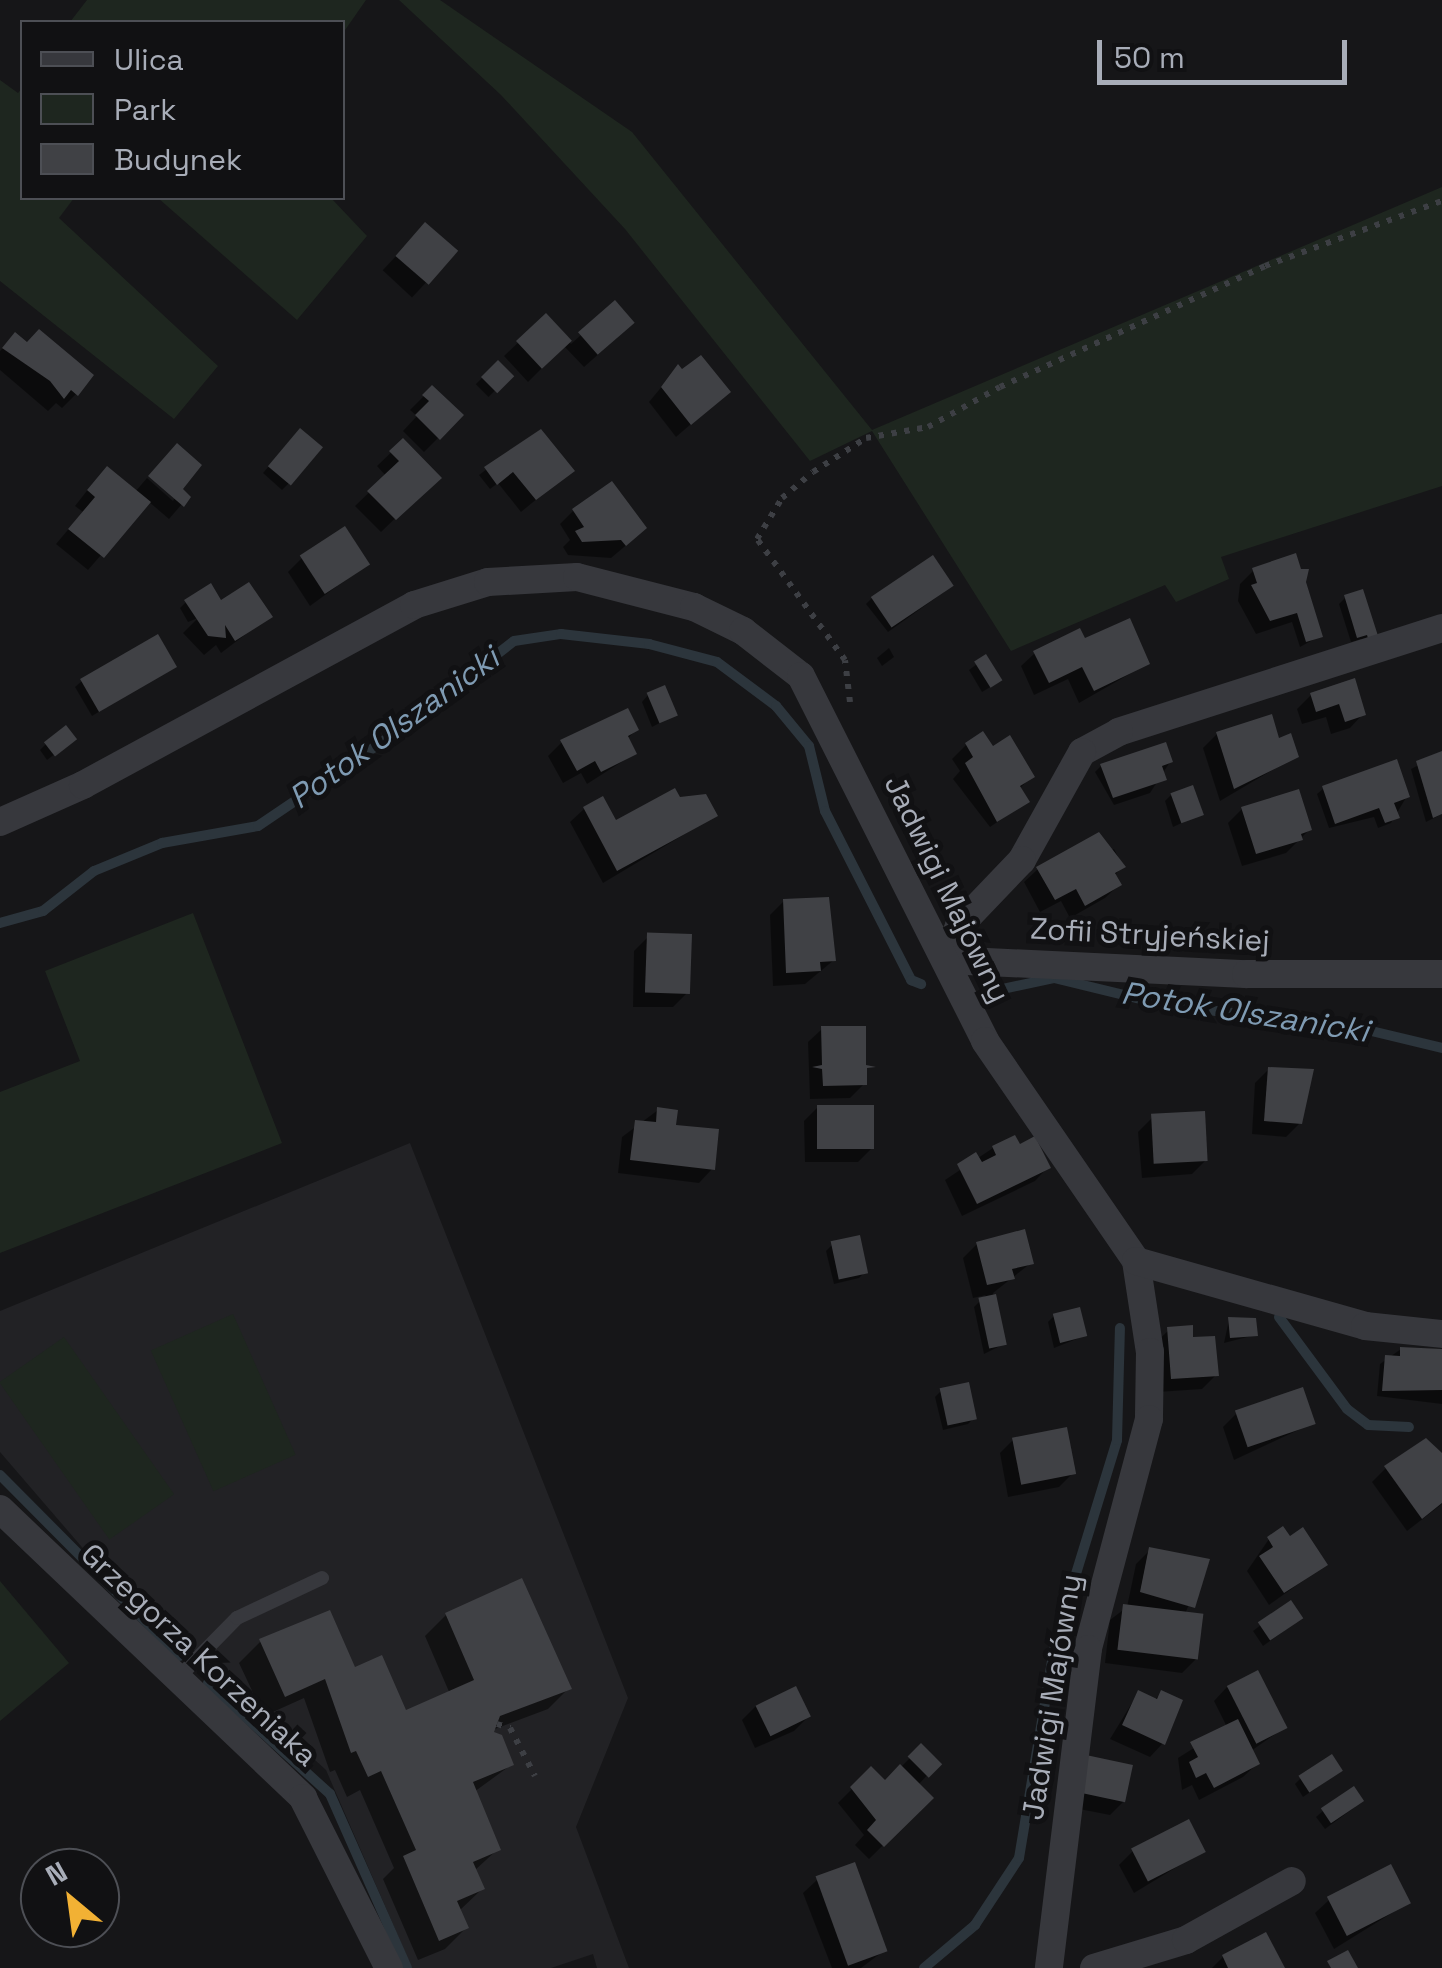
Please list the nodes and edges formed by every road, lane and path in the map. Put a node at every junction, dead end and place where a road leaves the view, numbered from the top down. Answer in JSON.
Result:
{"nodes":[{"id":1,"x":1442,"y":201,"type":"edge"},
{"id":2,"x":757,"y":539,"type":"dead end"},
{"id":3,"x":1442,"y":628,"type":"edge"},
{"id":4,"x":0,"y":822,"type":"edge"},
{"id":5,"x":946,"y":960,"type":"junction"},
{"id":6,"x":1442,"y":974,"type":"edge"},
{"id":7,"x":1136,"y":1262,"type":"junction"},
{"id":8,"x":1442,"y":1334,"type":"edge"},
{"id":9,"x":0,"y":1509,"type":"edge"},
{"id":10,"x":322,"y":1578,"type":"dead end"},
{"id":11,"x":177,"y":1678,"type":"junction"},
{"id":12,"x":497,"y":1724,"type":"dead end"},
{"id":13,"x":535,"y":1776,"type":"dead end"},
{"id":14,"x":1292,"y":1881,"type":"dead end"},
{"id":15,"x":389,"y":1968,"type":"edge"},
{"id":16,"x":1048,"y":1968,"type":"edge"},
{"id":17,"x":1094,"y":1968,"type":"edge"}],
"edges":[{"from":1,"to":2,"type":"path"},
{"from":3,"to":5,"type":"street","name":"Zofii Stryjeńskiej"},
{"from":4,"to":5,"type":"street","name":"Jadwigi Majówny"},
{"from":5,"to":6,"type":"street","name":"Zofii Stryjeńskiej"},
{"from":5,"to":7,"type":"street","name":"Jadwigi Majówny"},
{"from":7,"to":8,"type":"street"},
{"from":7,"to":16,"type":"street","name":"Jadwigi Majówny"},
{"from":9,"to":11,"type":"street","name":"Grzegorza Korzeniaka"},
{"from":10,"to":11,"type":"lane"},
{"from":11,"to":15,"type":"street","name":"Grzegorza Korzeniaka"},
{"from":12,"to":13,"type":"path"},
{"from":14,"to":17,"type":"street"}]}
